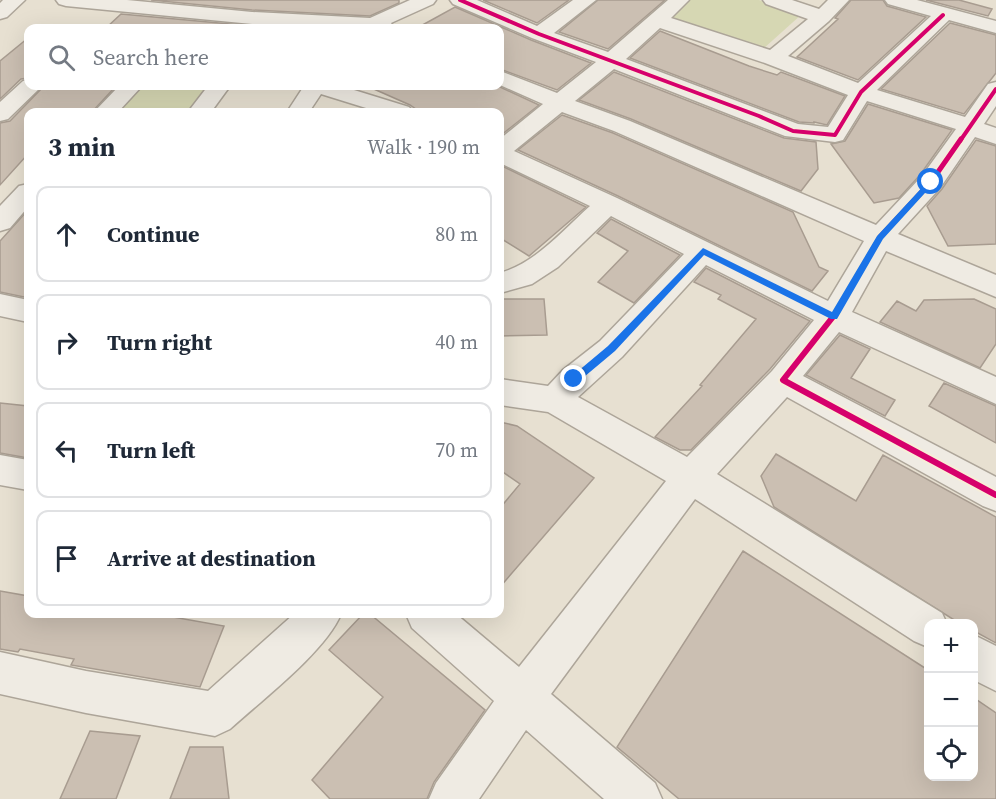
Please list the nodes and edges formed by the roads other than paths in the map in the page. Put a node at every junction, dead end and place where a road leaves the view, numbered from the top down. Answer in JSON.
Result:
{"nodes":[{"id":1,"x":15,"y":0,"type":"edge"},
{"id":2,"x":66,"y":0,"type":"edge"},
{"id":3,"x":265,"y":0,"type":"edge"},
{"id":4,"x":426,"y":0,"type":"edge"},
{"id":5,"x":460,"y":0,"type":"edge"},
{"id":6,"x":586,"y":0,"type":"edge"},
{"id":7,"x":679,"y":0,"type":"edge"},
{"id":8,"x":772,"y":0,"type":"edge"},
{"id":9,"x":839,"y":0,"type":"edge"},
{"id":10,"x":895,"y":0,"type":"edge"},
{"id":11,"x":120,"y":2,"type":"edge"},
{"id":12,"x":0,"y":13,"type":"edge"},
{"id":13,"x":944,"y":15,"type":"junction"},
{"id":14,"x":822,"y":18,"type":"junction"},
{"id":15,"x":657,"y":20,"type":"junction"},
{"id":16,"x":101,"y":21,"type":"dead end"},
{"id":17,"x":264,"y":22,"type":"edge"},
{"id":18,"x":322,"y":24,"type":"edge"},
{"id":19,"x":383,"y":24,"type":"edge"},
{"id":20,"x":996,"y":27,"type":"edge"},
{"id":21,"x":539,"y":34,"type":"junction"},
{"id":22,"x":773,"y":58,"type":"junction"},
{"id":23,"x":613,"y":61,"type":"junction"},
{"id":24,"x":504,"y":78,"type":"edge"},
{"id":25,"x":996,"y":89,"type":"edge"},
{"id":26,"x":27,"y":90,"type":"edge"},
{"id":27,"x":127,"y":90,"type":"edge"},
{"id":28,"x":216,"y":90,"type":"edge"},
{"id":29,"x":312,"y":90,"type":"edge"},
{"id":30,"x":332,"y":90,"type":"edge"},
{"id":31,"x":861,"y":92,"type":"junction"},
{"id":32,"x":557,"y":102,"type":"junction"},
{"id":33,"x":109,"y":108,"type":"edge"},
{"id":34,"x":202,"y":108,"type":"edge"},
{"id":35,"x":301,"y":108,"type":"edge"},
{"id":36,"x":389,"y":108,"type":"edge"},
{"id":37,"x":0,"y":114,"type":"edge"},
{"id":38,"x":969,"y":126,"type":"junction"},
{"id":39,"x":996,"y":137,"type":"edge"},
{"id":40,"x":504,"y":148,"type":"edge"},
{"id":41,"x":504,"y":154,"type":"edge"},
{"id":42,"x":24,"y":196,"type":"edge"},
{"id":43,"x":608,"y":204,"type":"junction"},
{"id":44,"x":0,"y":223,"type":"edge"},
{"id":45,"x":24,"y":227,"type":"edge"},
{"id":46,"x":880,"y":237,"type":"junction"},
{"id":47,"x":703,"y":251,"type":"junction"},
{"id":48,"x":504,"y":282,"type":"edge"},
{"id":49,"x":996,"y":287,"type":"edge"},
{"id":50,"x":0,"y":305,"type":"edge"},
{"id":51,"x":24,"y":310,"type":"edge"},
{"id":52,"x":834,"y":317,"type":"junction"},
{"id":53,"x":783,"y":380,"type":"junction"},
{"id":54,"x":996,"y":391,"type":"edge"},
{"id":55,"x":504,"y":393,"type":"edge"},
{"id":56,"x":555,"y":400,"type":"junction"},
{"id":57,"x":0,"y":470,"type":"edge"},
{"id":58,"x":24,"y":473,"type":"edge"},
{"id":59,"x":691,"y":477,"type":"junction"},
{"id":60,"x":996,"y":495,"type":"edge"},
{"id":61,"x":318,"y":618,"type":"edge"},
{"id":62,"x":431,"y":618,"type":"edge"},
{"id":63,"x":924,"y":624,"type":"edge"},
{"id":64,"x":978,"y":659,"type":"edge"},
{"id":65,"x":996,"y":670,"type":"edge"},
{"id":66,"x":0,"y":673,"type":"edge"},
{"id":67,"x":523,"y":696,"type":"junction"},
{"id":68,"x":452,"y":799,"type":"edge"},
{"id":69,"x":639,"y":799,"type":"edge"}],
"edges":[{"from":1,"to":12,"type":"street"},
{"from":2,"to":11,"type":"street"},
{"from":3,"to":17,"type":"street"},
{"from":4,"to":19,"type":"street"},
{"from":5,"to":21,"type":"street"},
{"from":6,"to":21,"type":"street"},
{"from":7,"to":15,"type":"street"},
{"from":8,"to":14,"type":"street"},
{"from":9,"to":14,"type":"street"},
{"from":10,"to":13,"type":"street"},
{"from":11,"to":16,"type":"street"},
{"from":11,"to":17,"type":"street"},
{"from":13,"to":20,"type":"street"},
{"from":13,"to":31,"type":"street"},
{"from":14,"to":22,"type":"street"},
{"from":15,"to":22,"type":"street"},
{"from":15,"to":23,"type":"street"},
{"from":17,"to":18,"type":"street"},
{"from":21,"to":23,"type":"street"},
{"from":22,"to":31,"type":"street"},
{"from":23,"to":31,"type":"street"},
{"from":23,"to":32,"type":"street"},
{"from":24,"to":32,"type":"street"},
{"from":25,"to":38,"type":"street"},
{"from":26,"to":37,"type":"street"},
{"from":27,"to":33,"type":"street"},
{"from":28,"to":34,"type":"street"},
{"from":29,"to":35,"type":"street"},
{"from":30,"to":36,"type":"street"},
{"from":31,"to":38,"type":"street"},
{"from":32,"to":40,"type":"street"},
{"from":32,"to":46,"type":"street"},
{"from":38,"to":39,"type":"street"},
{"from":38,"to":46,"type":"street"},
{"from":41,"to":43,"type":"street"},
{"from":42,"to":44,"type":"street"},
{"from":43,"to":47,"type":"street"},
{"from":43,"to":48,"type":"street"},
{"from":44,"to":45,"type":"street"},
{"from":46,"to":49,"type":"street"},
{"from":46,"to":52,"type":"street"},
{"from":47,"to":52,"type":"street"},
{"from":47,"to":56,"type":"street"},
{"from":50,"to":51,"type":"street"},
{"from":52,"to":53,"type":"street"},
{"from":52,"to":54,"type":"street"},
{"from":53,"to":59,"type":"street"},
{"from":53,"to":60,"type":"street"},
{"from":55,"to":56,"type":"street"},
{"from":56,"to":59,"type":"street"},
{"from":57,"to":58,"type":"street"},
{"from":59,"to":63,"type":"street"},
{"from":59,"to":67,"type":"street"},
{"from":61,"to":66,"type":"street"},
{"from":62,"to":67,"type":"street"},
{"from":64,"to":65,"type":"street"},
{"from":67,"to":68,"type":"street"},
{"from":67,"to":69,"type":"street"}]}
